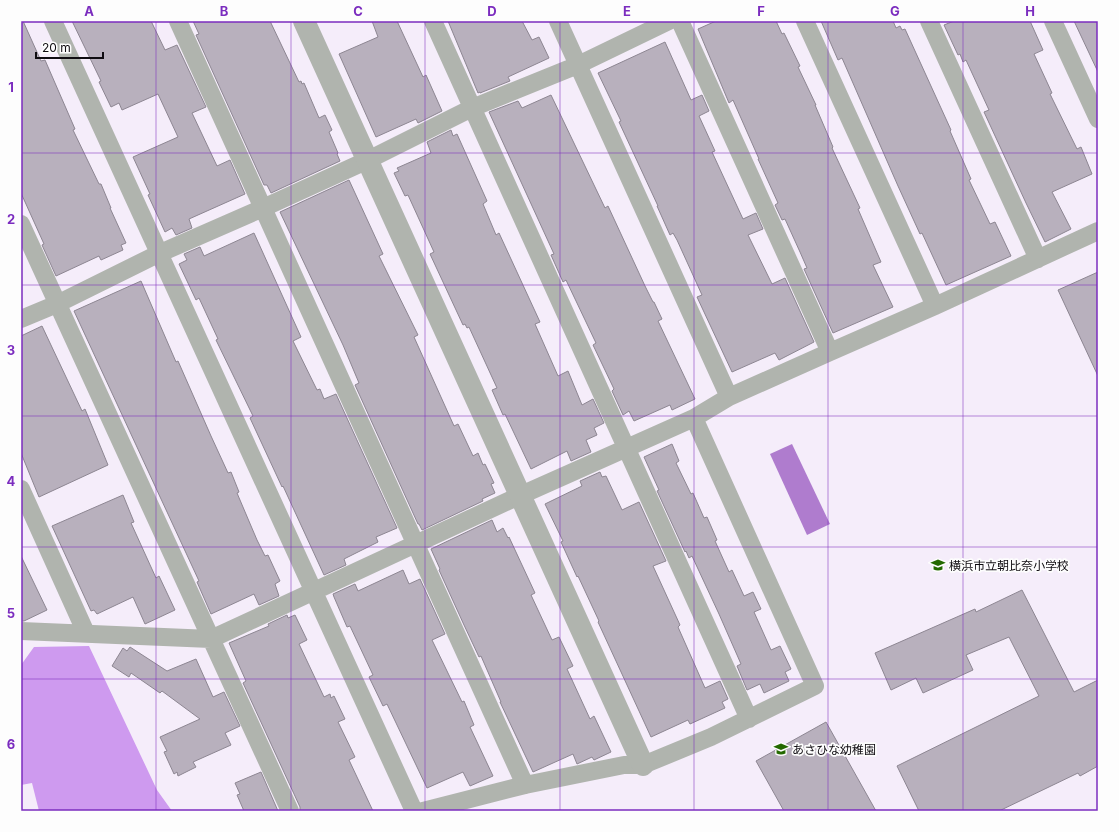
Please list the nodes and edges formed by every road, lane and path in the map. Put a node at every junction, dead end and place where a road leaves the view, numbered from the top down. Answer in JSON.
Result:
{"nodes":[{"id":1,"x":53,"y":21,"type":"edge"},
{"id":2,"x":178,"y":21,"type":"edge"},
{"id":3,"x":304,"y":21,"type":"edge"},
{"id":4,"x":433,"y":21,"type":"edge"},
{"id":5,"x":558,"y":21,"type":"edge"},
{"id":6,"x":669,"y":21,"type":"edge"},
{"id":7,"x":680,"y":21,"type":"edge"},
{"id":8,"x":805,"y":21,"type":"edge"},
{"id":9,"x":929,"y":21,"type":"edge"},
{"id":10,"x":1053,"y":21,"type":"edge"},
{"id":11,"x":578,"y":65,"type":"junction"},
{"id":12,"x":472,"y":108,"type":"junction"},
{"id":13,"x":1098,"y":119,"type":"edge"},
{"id":14,"x":368,"y":160,"type":"junction"},
{"id":15,"x":263,"y":208,"type":"junction"},
{"id":16,"x":21,"y":224,"type":"edge"},
{"id":17,"x":1098,"y":231,"type":"edge"},
{"id":18,"x":158,"y":254,"type":"junction"},
{"id":19,"x":1038,"y":259,"type":"junction"},
{"id":20,"x":57,"y":304,"type":"junction"},
{"id":21,"x":935,"y":306,"type":"junction"},
{"id":22,"x":21,"y":319,"type":"edge"},
{"id":23,"x":830,"y":352,"type":"junction"},
{"id":24,"x":729,"y":397,"type":"junction"},
{"id":25,"x":694,"y":418,"type":"junction"},
{"id":26,"x":627,"y":448,"type":"junction"},
{"id":27,"x":21,"y":489,"type":"edge"},
{"id":28,"x":519,"y":496,"type":"junction"},
{"id":29,"x":416,"y":544,"type":"junction"},
{"id":30,"x":314,"y":591,"type":"junction"},
{"id":31,"x":21,"y":631,"type":"edge"},
{"id":32,"x":86,"y":633,"type":"junction"},
{"id":33,"x":211,"y":639,"type":"junction"},
{"id":34,"x":749,"y":719,"type":"junction"},
{"id":35,"x":643,"y":765,"type":"junction"},
{"id":36,"x":526,"y":786,"type":"junction"},
{"id":37,"x":290,"y":811,"type":"edge"},
{"id":38,"x":414,"y":811,"type":"edge"},
{"id":39,"x":423,"y":811,"type":"edge"}],
"edges":[{"from":1,"to":18,"type":"street"},
{"from":2,"to":15,"type":"street"},
{"from":3,"to":14,"type":"street"},
{"from":4,"to":12,"type":"street"},
{"from":5,"to":11,"type":"street"},
{"from":6,"to":11,"type":"street"},
{"from":7,"to":23,"type":"street"},
{"from":8,"to":21,"type":"street"},
{"from":9,"to":19,"type":"street"},
{"from":10,"to":13,"type":"street"},
{"from":11,"to":12,"type":"street"},
{"from":11,"to":24,"type":"street"},
{"from":12,"to":14,"type":"street"},
{"from":12,"to":26,"type":"street"},
{"from":14,"to":15,"type":"street"},
{"from":14,"to":28,"type":"street"},
{"from":15,"to":18,"type":"street"},
{"from":15,"to":29,"type":"street"},
{"from":16,"to":20,"type":"street"},
{"from":17,"to":19,"type":"street"},
{"from":18,"to":20,"type":"street"},
{"from":18,"to":30,"type":"street"},
{"from":19,"to":21,"type":"street"},
{"from":20,"to":22,"type":"street"},
{"from":20,"to":33,"type":"street"},
{"from":21,"to":23,"type":"street"},
{"from":23,"to":24,"type":"street"},
{"from":24,"to":25,"type":"street"},
{"from":25,"to":26,"type":"street"},
{"from":25,"to":34,"type":"street"},
{"from":26,"to":28,"type":"street"},
{"from":26,"to":34,"type":"street"},
{"from":27,"to":32,"type":"street"},
{"from":28,"to":29,"type":"street"},
{"from":28,"to":35,"type":"street"},
{"from":29,"to":30,"type":"street"},
{"from":29,"to":36,"type":"street"},
{"from":30,"to":33,"type":"street"},
{"from":30,"to":38,"type":"street"},
{"from":31,"to":32,"type":"street"},
{"from":32,"to":33,"type":"street"},
{"from":33,"to":37,"type":"street"},
{"from":34,"to":35,"type":"street"},
{"from":35,"to":36,"type":"street"},
{"from":36,"to":39,"type":"street"}]}
